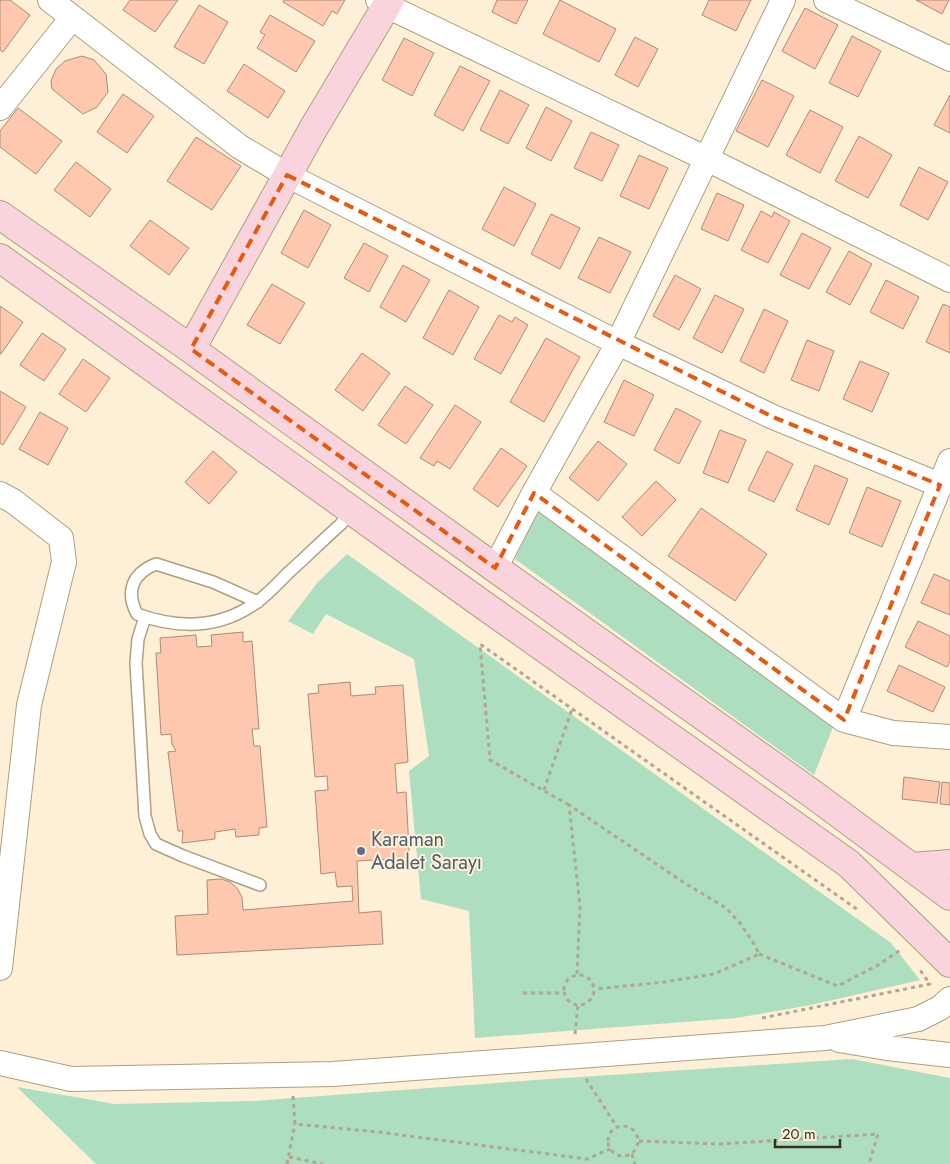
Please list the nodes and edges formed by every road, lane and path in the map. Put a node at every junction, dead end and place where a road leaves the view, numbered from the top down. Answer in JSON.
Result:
{"nodes":[{"id":1,"x":50,"y":0,"type":"edge"},
{"id":2,"x":783,"y":0,"type":"edge"},
{"id":3,"x":826,"y":0,"type":"edge"},
{"id":4,"x":385,"y":2,"type":"edge"},
{"id":5,"x":72,"y":18,"type":"junction"},
{"id":6,"x":950,"y":59,"type":"edge"},
{"id":7,"x":0,"y":108,"type":"edge"},
{"id":8,"x":707,"y":159,"type":"junction"},
{"id":9,"x":287,"y":175,"type":"junction"},
{"id":10,"x":0,"y":215,"type":"edge"},
{"id":11,"x":0,"y":258,"type":"edge"},
{"id":12,"x":950,"y":280,"type":"edge"},
{"id":13,"x":618,"y":343,"type":"junction"},
{"id":14,"x":191,"y":349,"type":"junction"},
{"id":15,"x":950,"y":461,"type":"edge"},
{"id":16,"x":940,"y":485,"type":"junction"},
{"id":17,"x":534,"y":493,"type":"junction"},
{"id":18,"x":0,"y":494,"type":"edge"},
{"id":19,"x":351,"y":510,"type":"junction"},
{"id":20,"x":495,"y":568,"type":"junction"},
{"id":21,"x":258,"y":602,"type":"junction"},
{"id":22,"x":145,"y":617,"type":"junction"},
{"id":23,"x":572,"y":709,"type":"junction"},
{"id":24,"x":844,"y":720,"type":"junction"},
{"id":25,"x":950,"y":737,"type":"edge"},
{"id":26,"x":544,"y":790,"type":"junction"},
{"id":27,"x":569,"y":805,"type":"junction"},
{"id":28,"x":950,"y":864,"type":"edge"},
{"id":29,"x":912,"y":867,"type":"junction"},
{"id":30,"x":260,"y":885,"type":"dead end"},
{"id":31,"x":950,"y":896,"type":"edge"},
{"id":32,"x":861,"y":912,"type":"dead end"},
{"id":33,"x":904,"y":947,"type":"dead end"},
{"id":34,"x":759,"y":954,"type":"junction"},
{"id":35,"x":950,"y":963,"type":"edge"},
{"id":36,"x":0,"y":968,"type":"edge"},
{"id":37,"x":920,"y":970,"type":"dead end"},
{"id":38,"x":577,"y":974,"type":"junction"},
{"id":39,"x":594,"y":989,"type":"junction"},
{"id":40,"x":523,"y":993,"type":"dead end"},
{"id":41,"x":564,"y":993,"type":"junction"},
{"id":42,"x":950,"y":999,"type":"edge"},
{"id":43,"x":578,"y":1005,"type":"junction"},
{"id":44,"x":756,"y":1019,"type":"dead end"},
{"id":45,"x":584,"y":1034,"type":"dead end"},
{"id":46,"x":825,"y":1038,"type":"junction"},
{"id":47,"x":573,"y":1046,"type":"junction"},
{"id":48,"x":950,"y":1055,"type":"edge"},
{"id":49,"x":0,"y":1063,"type":"edge"},
{"id":50,"x":292,"y":1075,"type":"junction"},
{"id":51,"x":295,"y":1124,"type":"junction"},
{"id":52,"x":616,"y":1127,"type":"junction"},
{"id":53,"x":639,"y":1140,"type":"junction"},
{"id":54,"x":610,"y":1149,"type":"junction"},
{"id":55,"x":632,"y":1154,"type":"junction"},
{"id":56,"x":289,"y":1157,"type":"junction"},
{"id":57,"x":287,"y":1164,"type":"edge"},
{"id":58,"x":323,"y":1164,"type":"edge"},
{"id":59,"x":636,"y":1164,"type":"edge"},
{"id":60,"x":869,"y":1164,"type":"edge"}],
"edges":[{"from":1,"to":5,"type":"street"},
{"from":2,"to":8,"type":"street"},
{"from":3,"to":6,"type":"street"},
{"from":4,"to":8,"type":"street"},
{"from":4,"to":9,"type":"main road"},
{"from":5,"to":7,"type":"street"},
{"from":5,"to":9,"type":"street"},
{"from":8,"to":12,"type":"street"},
{"from":8,"to":13,"type":"street"},
{"from":9,"to":13,"type":"street"},
{"from":9,"to":14,"type":"main road"},
{"from":10,"to":14,"type":"main road"},
{"from":11,"to":19,"type":"main road"},
{"from":13,"to":16,"type":"street"},
{"from":13,"to":17,"type":"street"},
{"from":14,"to":20,"type":"main road"},
{"from":15,"to":16,"type":"street"},
{"from":16,"to":24,"type":"street"},
{"from":17,"to":20,"type":"street"},
{"from":17,"to":24,"type":"street"},
{"from":18,"to":36,"type":"street"},
{"from":19,"to":21,"type":"lane"},
{"from":19,"to":35,"type":"main road"},
{"from":20,"to":29,"type":"main road"},
{"from":21,"to":22,"type":"lane"},
{"from":21,"to":22,"type":"lane"},
{"from":22,"to":30,"type":"lane"},
{"from":23,"to":26,"type":"path"},
{"from":23,"to":26,"type":"path"},
{"from":23,"to":32,"type":"path"},
{"from":24,"to":25,"type":"street"},
{"from":26,"to":27,"type":"path"},
{"from":27,"to":34,"type":"path"},
{"from":27,"to":38,"type":"path"},
{"from":28,"to":29,"type":"main road"},
{"from":29,"to":31,"type":"main road"},
{"from":33,"to":34,"type":"path"},
{"from":34,"to":39,"type":"path"},
{"from":37,"to":44,"type":"path"},
{"from":38,"to":39,"type":"path"},
{"from":38,"to":41,"type":"path"},
{"from":39,"to":43,"type":"path"},
{"from":40,"to":41,"type":"path"},
{"from":41,"to":43,"type":"path"},
{"from":42,"to":46,"type":"street"},
{"from":43,"to":47,"type":"path"},
{"from":45,"to":47,"type":"path"},
{"from":46,"to":47,"type":"street"},
{"from":46,"to":48,"type":"street"},
{"from":47,"to":50,"type":"street"},
{"from":47,"to":52,"type":"path"},
{"from":49,"to":50,"type":"street"},
{"from":50,"to":51,"type":"path"},
{"from":51,"to":54,"type":"path"},
{"from":51,"to":56,"type":"path"},
{"from":52,"to":53,"type":"path"},
{"from":52,"to":54,"type":"path"},
{"from":53,"to":55,"type":"path"},
{"from":53,"to":60,"type":"path"},
{"from":54,"to":55,"type":"path"},
{"from":55,"to":59,"type":"path"},
{"from":56,"to":57,"type":"path"},
{"from":56,"to":58,"type":"path"}]}
